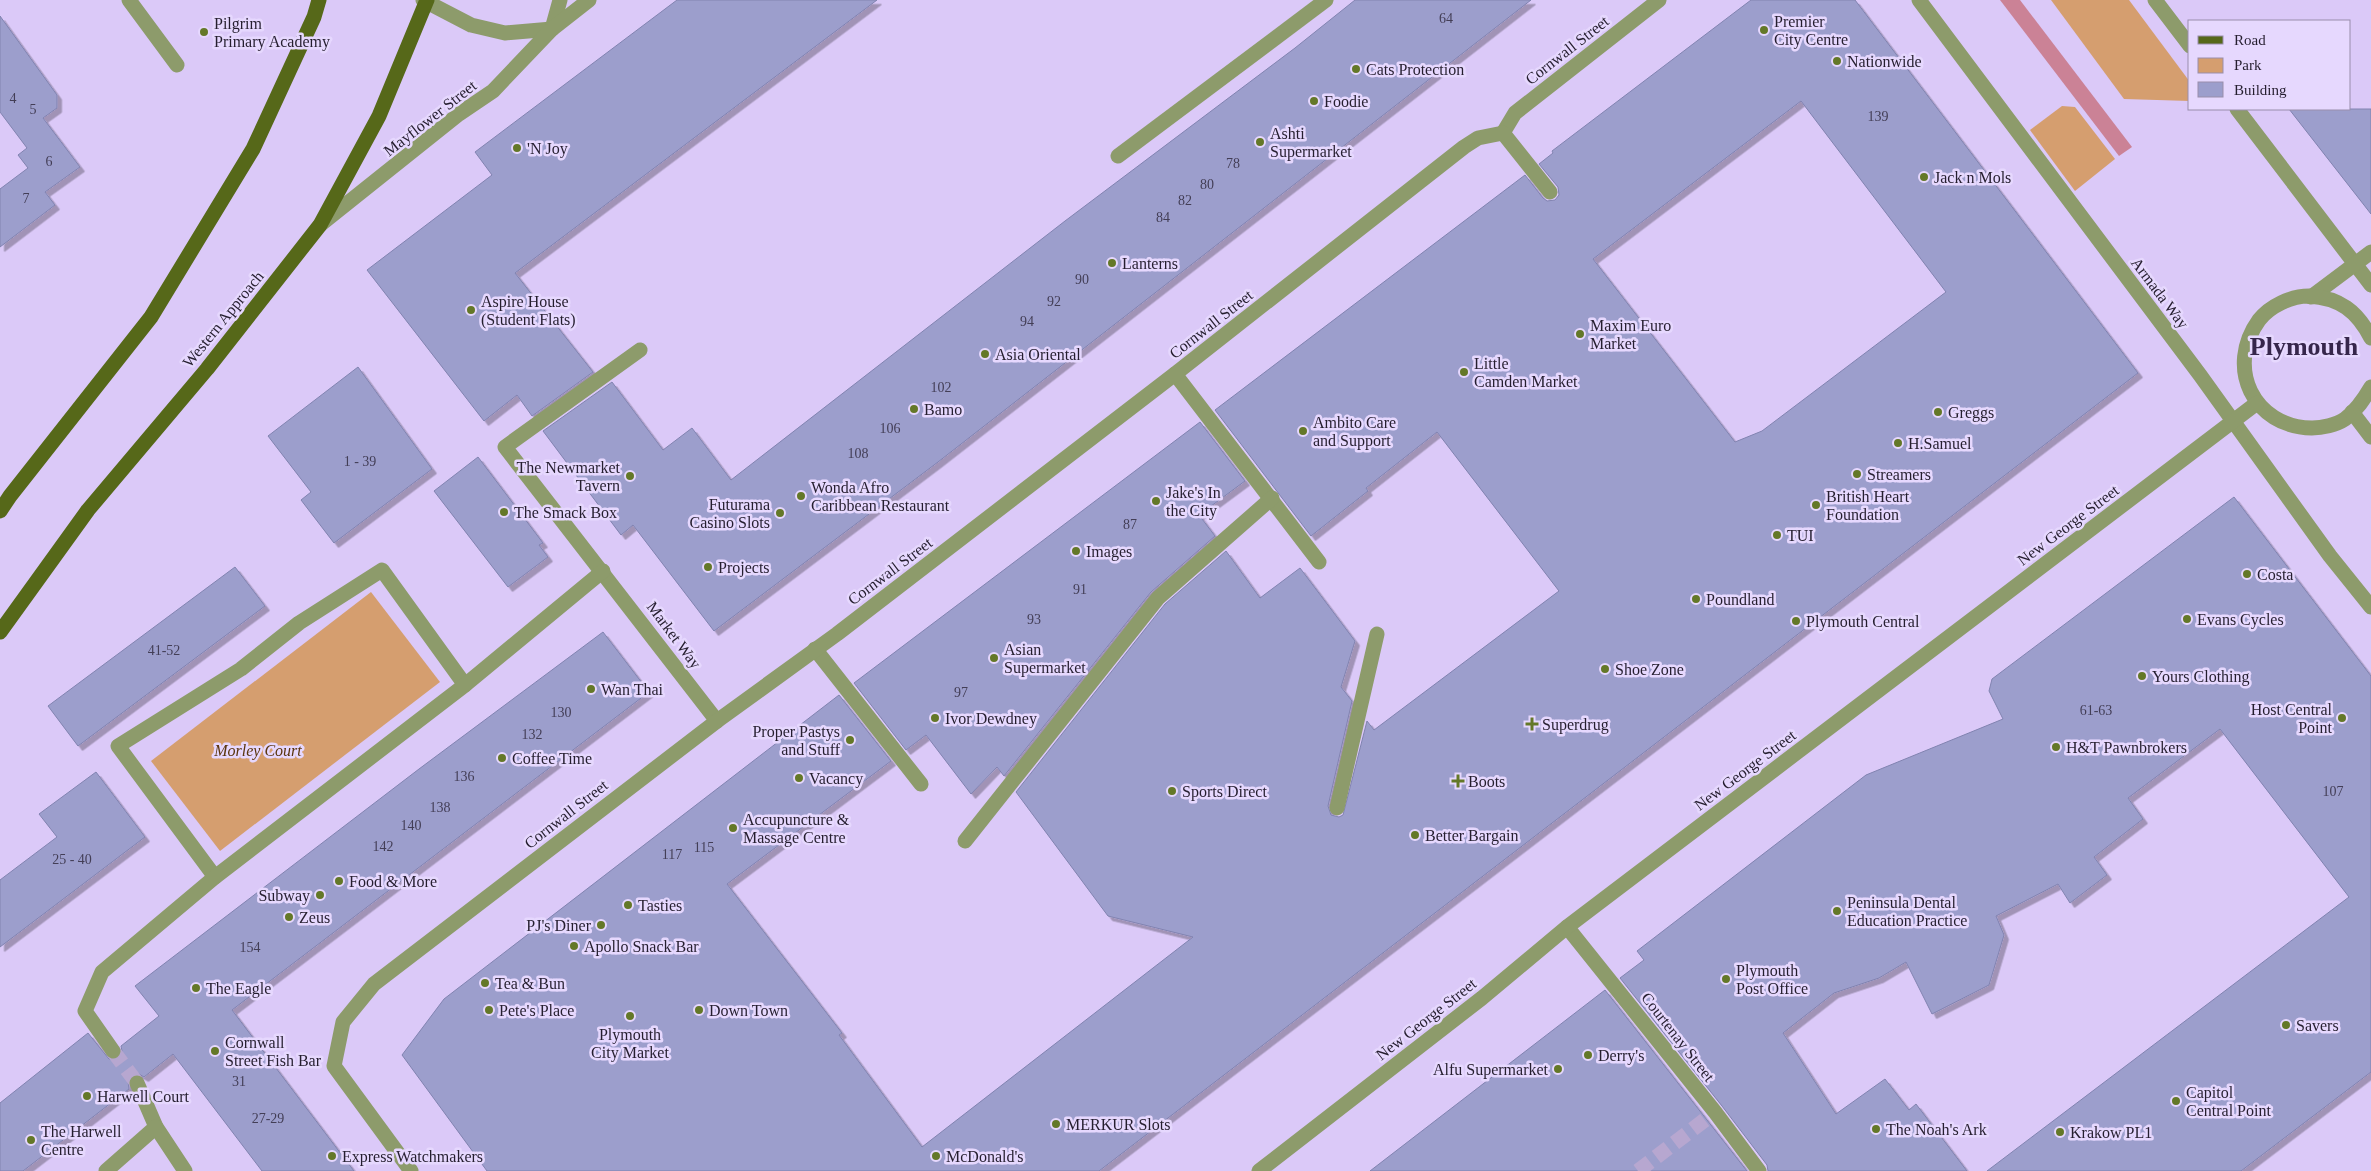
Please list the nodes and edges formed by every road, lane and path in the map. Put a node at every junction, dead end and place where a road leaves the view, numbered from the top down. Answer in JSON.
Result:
{"nodes":[{"id":1,"x":129,"y":0,"type":"edge"},
{"id":2,"x":319,"y":0,"type":"edge"},
{"id":3,"x":560,"y":0,"type":"edge"},
{"id":4,"x":589,"y":0,"type":"edge"},
{"id":5,"x":1326,"y":0,"type":"edge"},
{"id":6,"x":1659,"y":0,"type":"edge"},
{"id":7,"x":1919,"y":0,"type":"edge"},
{"id":8,"x":2155,"y":0,"type":"edge"},
{"id":9,"x":426,"y":1,"type":"edge"},
{"id":10,"x":552,"y":29,"type":"junction"},
{"id":11,"x":2188,"y":43,"type":"edge"},
{"id":12,"x":177,"y":66,"type":"dead end"},
{"id":13,"x":2238,"y":110,"type":"edge"},
{"id":14,"x":1503,"y":133,"type":"junction"},
{"id":15,"x":1118,"y":156,"type":"dead end"},
{"id":16,"x":1550,"y":192,"type":"dead end"},
{"id":17,"x":320,"y":225,"type":"junction"},
{"id":18,"x":2371,"y":252,"type":"edge"},
{"id":19,"x":2355,"y":264,"type":"junction"},
{"id":20,"x":2371,"y":286,"type":"edge"},
{"id":21,"x":2311,"y":297,"type":"junction"},
{"id":22,"x":2371,"y":338,"type":"edge"},
{"id":23,"x":640,"y":350,"type":"dead end"},
{"id":24,"x":1175,"y":374,"type":"junction"},
{"id":25,"x":2371,"y":387,"type":"edge"},
{"id":26,"x":2257,"y":403,"type":"junction"},
{"id":27,"x":2352,"y":412,"type":"junction"},
{"id":28,"x":2233,"y":422,"type":"junction"},
{"id":29,"x":2371,"y":437,"type":"edge"},
{"id":30,"x":1272,"y":498,"type":"junction"},
{"id":31,"x":0,"y":511,"type":"edge"},
{"id":32,"x":1320,"y":562,"type":"dead end"},
{"id":33,"x":603,"y":571,"type":"junction"},
{"id":34,"x":2371,"y":607,"type":"edge"},
{"id":35,"x":0,"y":632,"type":"edge"},
{"id":36,"x":1377,"y":634,"type":"dead end"},
{"id":37,"x":815,"y":649,"type":"junction"},
{"id":38,"x":465,"y":685,"type":"junction"},
{"id":39,"x":717,"y":721,"type":"junction"},
{"id":40,"x":921,"y":784,"type":"dead end"},
{"id":41,"x":1337,"y":808,"type":"dead end"},
{"id":42,"x":965,"y":841,"type":"dead end"},
{"id":43,"x":215,"y":877,"type":"junction"},
{"id":44,"x":1567,"y":926,"type":"junction"},
{"id":45,"x":113,"y":1051,"type":"tunnel mouth"},
{"id":46,"x":137,"y":1083,"type":"tunnel mouth"},
{"id":47,"x":156,"y":1127,"type":"junction"},
{"id":48,"x":106,"y":1171,"type":"edge"},
{"id":49,"x":185,"y":1171,"type":"edge"},
{"id":50,"x":411,"y":1171,"type":"edge"},
{"id":51,"x":1259,"y":1171,"type":"edge"},
{"id":52,"x":1759,"y":1171,"type":"edge"}],
"edges":[{"from":1,"to":12,"type":"street"},
{"from":2,"to":31,"type":"main road"},
{"from":3,"to":10,"type":"street","name":"Mayflower Street"},
{"from":4,"to":10,"type":"street","name":"Mayflower Street"},
{"from":5,"to":15,"type":"street"},
{"from":6,"to":14,"type":"street","name":"Cornwall Street"},
{"from":7,"to":28,"type":"street","name":"Armada Way"},
{"from":8,"to":11,"type":"street"},
{"from":9,"to":10,"type":"street"},
{"from":9,"to":17,"type":"main road","name":"Western Approach"},
{"from":10,"to":17,"type":"street","name":"Mayflower Street"},
{"from":13,"to":19,"type":"street"},
{"from":14,"to":16,"type":"street"},
{"from":14,"to":24,"type":"street","name":"Cornwall Street"},
{"from":17,"to":35,"type":"main road","name":"Western Approach"},
{"from":18,"to":19,"type":"street"},
{"from":19,"to":20,"type":"street"},
{"from":19,"to":21,"type":"street"},
{"from":21,"to":22,"type":"street"},
{"from":21,"to":26,"type":"street"},
{"from":23,"to":33,"type":"street","name":"Market Way"},
{"from":24,"to":30,"type":"street"},
{"from":24,"to":37,"type":"street","name":"Cornwall Street"},
{"from":25,"to":27,"type":"street"},
{"from":26,"to":27,"type":"street"},
{"from":26,"to":28,"type":"street","name":"New George Street"},
{"from":27,"to":29,"type":"street"},
{"from":28,"to":34,"type":"street","name":"Armada Way"},
{"from":28,"to":44,"type":"street","name":"New George Street"},
{"from":30,"to":32,"type":"street"},
{"from":30,"to":42,"type":"street"},
{"from":33,"to":38,"type":"street"},
{"from":33,"to":39,"type":"street","name":"Market Way"},
{"from":36,"to":41,"type":"street"},
{"from":37,"to":39,"type":"street","name":"Cornwall Street"},
{"from":37,"to":40,"type":"street"},
{"from":38,"to":43,"type":"street"},
{"from":38,"to":43,"type":"street"},
{"from":39,"to":50,"type":"street","name":"Cornwall Street"},
{"from":43,"to":45,"type":"street"},
{"from":44,"to":51,"type":"street","name":"New George Street"},
{"from":44,"to":52,"type":"street","name":"Courtenay Street"},
{"from":46,"to":47,"type":"street"},
{"from":47,"to":48,"type":"street"},
{"from":47,"to":49,"type":"street"}]}
